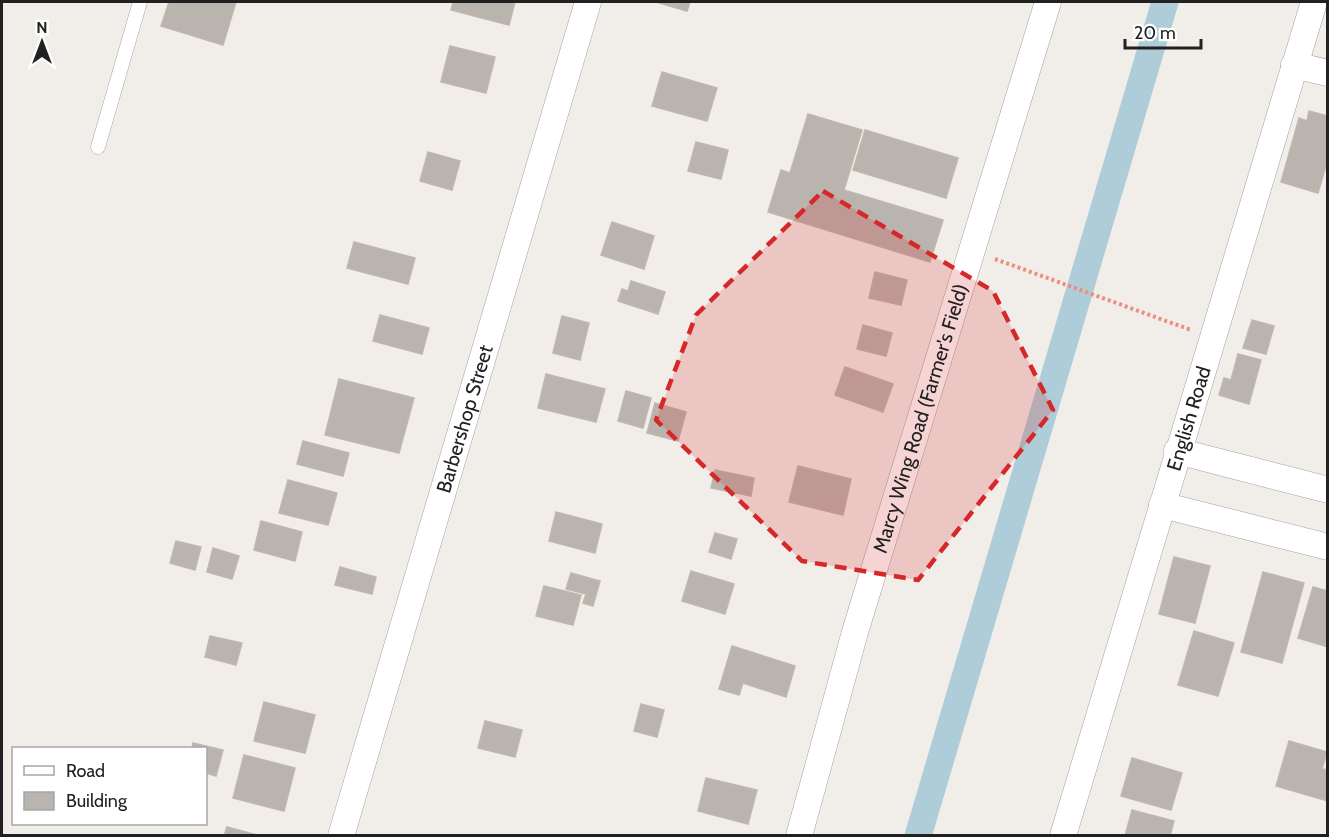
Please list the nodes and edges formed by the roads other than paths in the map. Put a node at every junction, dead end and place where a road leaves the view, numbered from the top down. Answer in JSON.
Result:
{"nodes":[{"id":1,"x":140,"y":2,"type":"edge"},
{"id":2,"x":588,"y":2,"type":"edge"},
{"id":3,"x":1048,"y":2,"type":"edge"},
{"id":4,"x":1318,"y":5,"type":"edge"},
{"id":5,"x":1294,"y":65,"type":"junction"},
{"id":6,"x":1328,"y":73,"type":"edge"},
{"id":7,"x":98,"y":147,"type":"dead end"},
{"id":8,"x":1178,"y":451,"type":"junction"},
{"id":9,"x":1328,"y":490,"type":"edge"},
{"id":10,"x":1162,"y":504,"type":"junction"},
{"id":11,"x":1328,"y":547,"type":"edge"},
{"id":12,"x":341,"y":836,"type":"edge"},
{"id":13,"x":799,"y":836,"type":"edge"},
{"id":14,"x":1062,"y":836,"type":"edge"}],
"edges":[{"from":1,"to":7,"type":"lane"},
{"from":2,"to":12,"type":"street","name":"Barbershop Street"},
{"from":3,"to":13,"type":"street","name":"Marcy Wing Road (Farmer's Field)"},
{"from":4,"to":5,"type":"street","name":"English Road"},
{"from":5,"to":6,"type":"street"},
{"from":5,"to":8,"type":"street","name":"English Road"},
{"from":8,"to":9,"type":"street"},
{"from":8,"to":10,"type":"street","name":"English Road"},
{"from":10,"to":11,"type":"street"},
{"from":10,"to":14,"type":"street","name":"English Road"}]}
